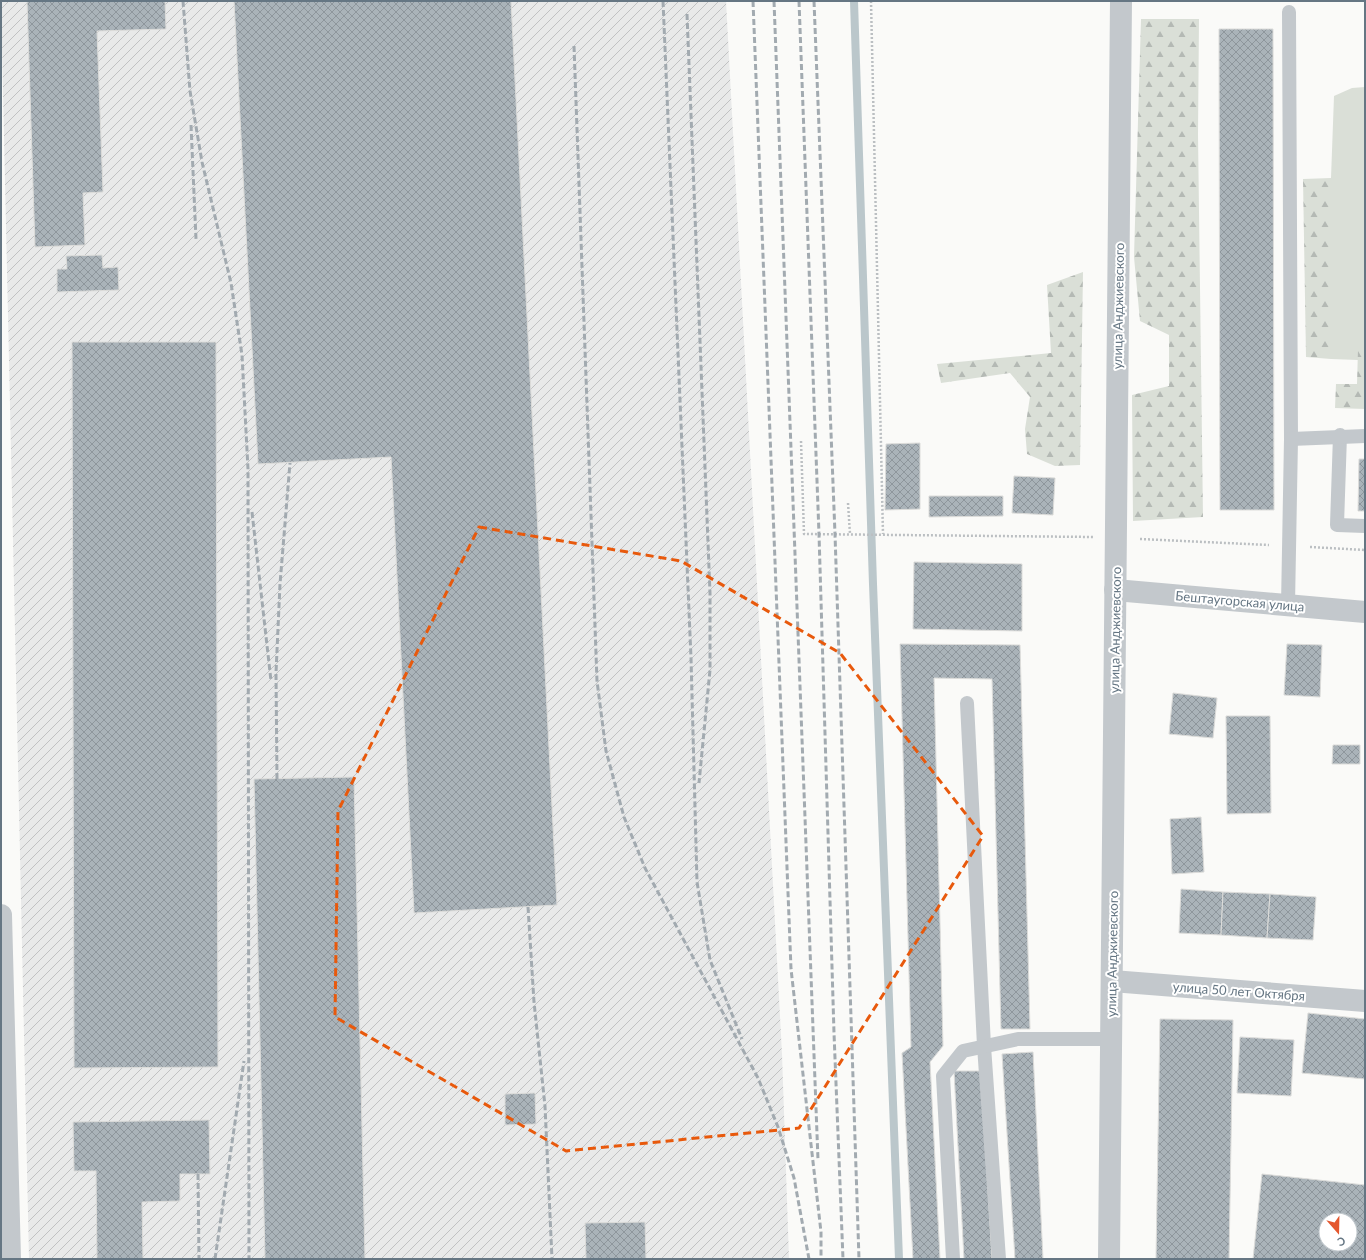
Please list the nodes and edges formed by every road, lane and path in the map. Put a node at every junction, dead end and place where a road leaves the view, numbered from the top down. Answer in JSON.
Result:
{"nodes":[{"id":1,"x":871,"y":1,"type":"edge"},
{"id":2,"x":1121,"y":1,"type":"edge"},
{"id":3,"x":1289,"y":12,"type":"dead end"},
{"id":4,"x":1340,"y":435,"type":"junction"},
{"id":5,"x":1365,"y":436,"type":"edge"},
{"id":6,"x":1291,"y":439,"type":"junction"},
{"id":7,"x":801,"y":440,"type":"dead end"},
{"id":8,"x":848,"y":503,"type":"dead end"},
{"id":9,"x":1365,"y":526,"type":"edge"},
{"id":10,"x":850,"y":534,"type":"junction"},
{"id":11,"x":1116,"y":590,"type":"junction"},
{"id":12,"x":1288,"y":605,"type":"junction"},
{"id":13,"x":1365,"y":612,"type":"edge"},
{"id":14,"x":967,"y":703,"type":"dead end"},
{"id":15,"x":1,"y":914,"type":"edge"},
{"id":16,"x":1112,"y":982,"type":"junction"},
{"id":17,"x":1365,"y":1001,"type":"edge"},
{"id":18,"x":1111,"y":1039,"type":"junction"},
{"id":19,"x":984,"y":1046,"type":"junction"},
{"id":20,"x":10,"y":1259,"type":"edge"},
{"id":21,"x":953,"y":1259,"type":"edge"},
{"id":22,"x":999,"y":1259,"type":"edge"},
{"id":23,"x":1109,"y":1259,"type":"edge"}],
"edges":[{"from":1,"to":10,"type":"path"},
{"from":2,"to":11,"type":"street","name":"улица Анджиевского"},
{"from":3,"to":6,"type":"lane"},
{"from":4,"to":5,"type":"lane"},
{"from":4,"to":6,"type":"lane"},
{"from":4,"to":9,"type":"lane"},
{"from":6,"to":12,"type":"lane"},
{"from":7,"to":10,"type":"path"},
{"from":8,"to":10,"type":"path"},
{"from":11,"to":12,"type":"street","name":"Бештаугорская улица"},
{"from":11,"to":16,"type":"street","name":"улица Анджиевского"},
{"from":12,"to":13,"type":"street","name":"Бештаугорская улица"},
{"from":14,"to":19,"type":"lane"},
{"from":15,"to":20,"type":"street"},
{"from":16,"to":17,"type":"street","name":"улица 50 лет Октября"},
{"from":16,"to":18,"type":"street","name":"улица Анджиевского"},
{"from":18,"to":19,"type":"lane"},
{"from":18,"to":23,"type":"street","name":"улица Анджиевского"},
{"from":19,"to":21,"type":"lane"},
{"from":19,"to":22,"type":"lane"}]}
